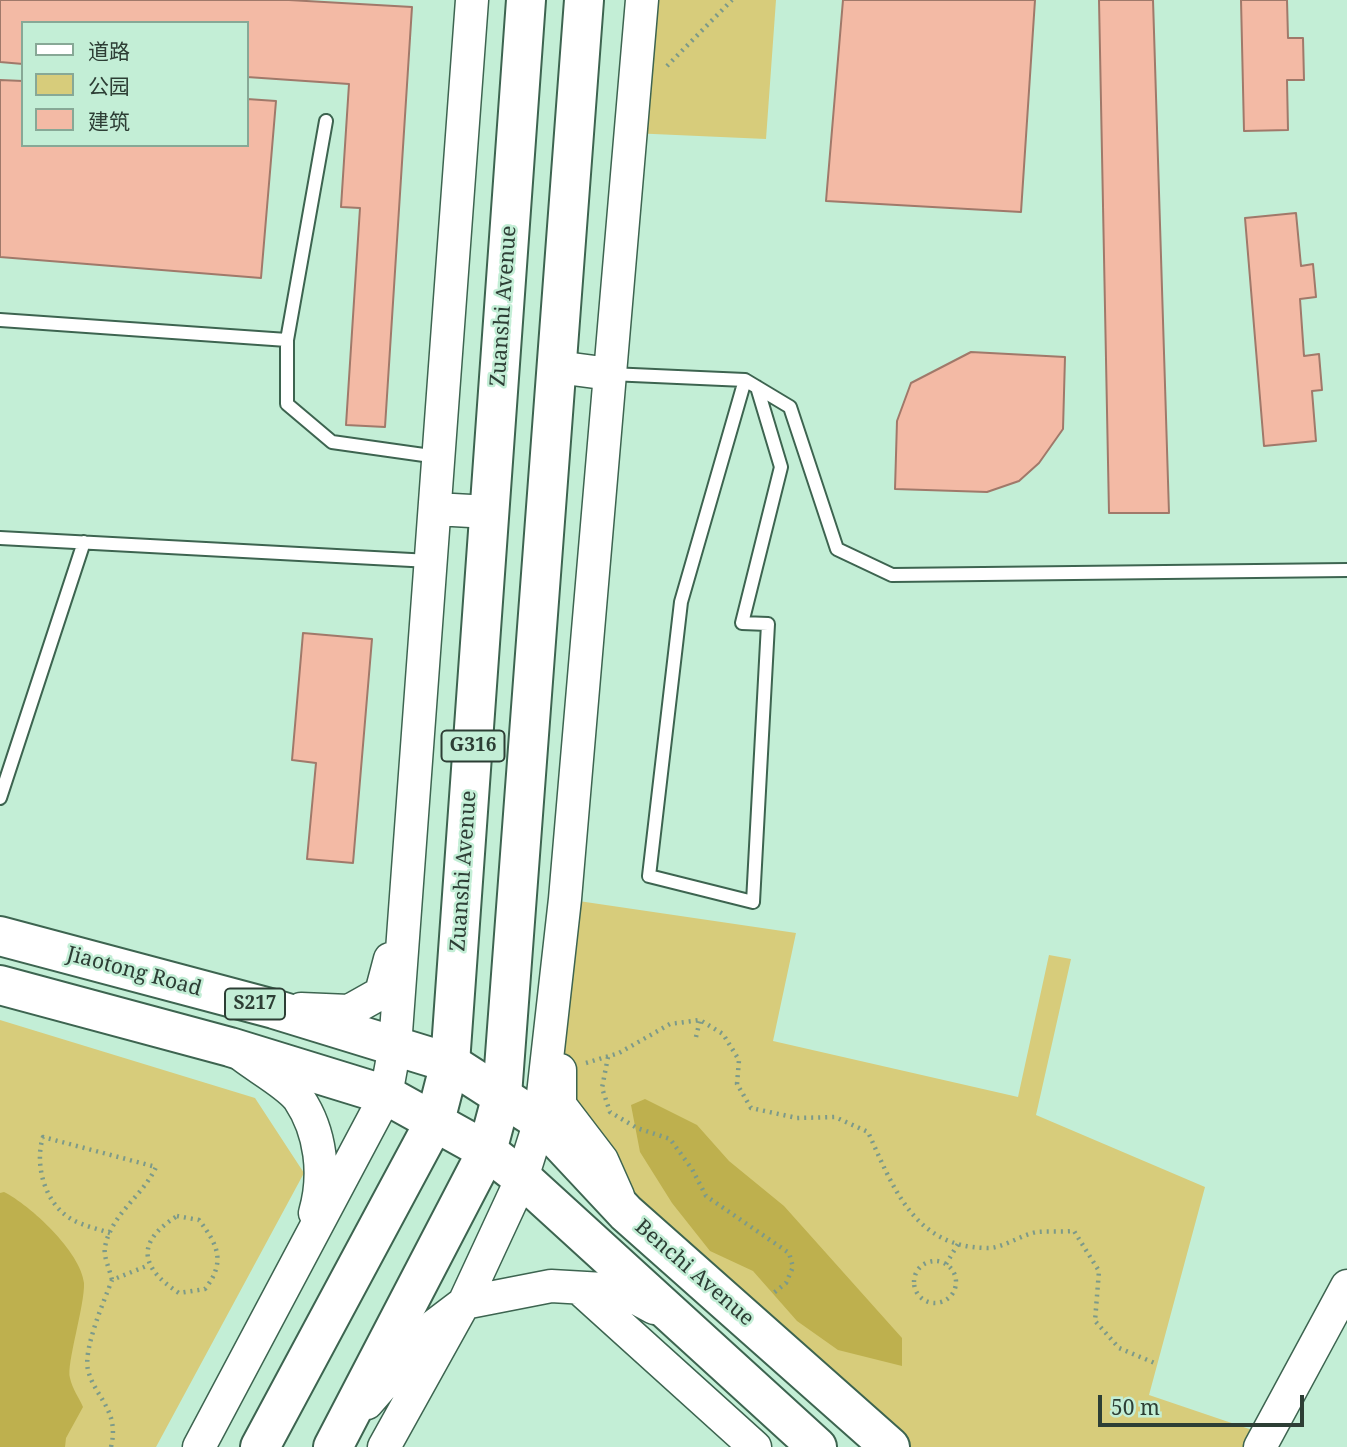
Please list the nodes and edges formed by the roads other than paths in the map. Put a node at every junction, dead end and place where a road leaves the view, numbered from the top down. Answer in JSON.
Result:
{"nodes":[{"id":1,"x":472,"y":0,"type":"edge"},
{"id":2,"x":526,"y":0,"type":"edge"},
{"id":3,"x":584,"y":0,"type":"edge"},
{"id":4,"x":642,"y":0,"type":"edge"},
{"id":5,"x":326,"y":121,"type":"dead end"},
{"id":6,"x":0,"y":320,"type":"edge"},
{"id":7,"x":287,"y":341,"type":"junction"},
{"id":8,"x":557,"y":367,"type":"junction"},
{"id":9,"x":610,"y":374,"type":"junction"},
{"id":10,"x":745,"y":380,"type":"junction"},
{"id":11,"x":757,"y":387,"type":"junction"},
{"id":12,"x":438,"y":457,"type":"junction"},
{"id":13,"x":435,"y":509,"type":"junction"},
{"id":14,"x":489,"y":512,"type":"junction"},
{"id":15,"x":0,"y":538,"type":"edge"},
{"id":16,"x":84,"y":542,"type":"junction"},
{"id":17,"x":431,"y":561,"type":"junction"},
{"id":18,"x":1347,"y":570,"type":"edge"},
{"id":19,"x":0,"y":798,"type":"edge"},
{"id":20,"x":405,"y":907,"type":"junction"},
{"id":21,"x":0,"y":936,"type":"edge"},
{"id":22,"x":558,"y":975,"type":"junction"},
{"id":23,"x":0,"y":985,"type":"edge"},
{"id":24,"x":274,"y":1009,"type":"junction"},
{"id":25,"x":395,"y":1046,"type":"junction"},
{"id":26,"x":230,"y":1047,"type":"junction"},
{"id":27,"x":450,"y":1063,"type":"junction"},
{"id":28,"x":386,"y":1095,"type":"junction"},
{"id":29,"x":502,"y":1096,"type":"junction"},
{"id":30,"x":435,"y":1121,"type":"junction"},
{"id":31,"x":540,"y":1121,"type":"junction"},
{"id":32,"x":487,"y":1151,"type":"junction"},
{"id":33,"x":522,"y":1178,"type":"junction"},
{"id":34,"x":626,"y":1213,"type":"junction"},
{"id":35,"x":304,"y":1249,"type":"junction"},
{"id":36,"x":1347,"y":1286,"type":"edge"},
{"id":37,"x":579,"y":1288,"type":"junction"},
{"id":38,"x":464,"y":1303,"type":"junction"},
{"id":39,"x":677,"y":1321,"type":"junction"},
{"id":40,"x":337,"y":1440,"type":"edge"},
{"id":41,"x":199,"y":1447,"type":"edge"},
{"id":42,"x":260,"y":1447,"type":"edge"},
{"id":43,"x":384,"y":1447,"type":"edge"},
{"id":44,"x":755,"y":1447,"type":"edge"},
{"id":45,"x":817,"y":1447,"type":"edge"},
{"id":46,"x":890,"y":1447,"type":"edge"},
{"id":47,"x":1260,"y":1447,"type":"edge"}],
"edges":[{"from":1,"to":12,"type":"street"},
{"from":2,"to":14,"type":"main road","name":"Zuanshi Avenue","number":"G316"},
{"from":3,"to":8,"type":"main road","number":"G316"},
{"from":4,"to":9,"type":"street"},
{"from":5,"to":7,"type":"lane"},
{"from":6,"to":7,"type":"lane"},
{"from":7,"to":12,"type":"lane"},
{"from":8,"to":9,"type":"street"},
{"from":8,"to":29,"type":"main road","number":"G316"},
{"from":9,"to":10,"type":"lane"},
{"from":9,"to":22,"type":"street"},
{"from":10,"to":11,"type":"lane"},
{"from":10,"to":11,"type":"lane"},
{"from":11,"to":18,"type":"lane"},
{"from":12,"to":13,"type":"street"},
{"from":13,"to":14,"type":"street"},
{"from":13,"to":17,"type":"street"},
{"from":14,"to":27,"type":"main road","name":"Zuanshi Avenue","number":"G316"},
{"from":15,"to":16,"type":"lane"},
{"from":16,"to":17,"type":"lane"},
{"from":16,"to":19,"type":"lane"},
{"from":17,"to":20,"type":"street"},
{"from":20,"to":24,"type":"street"},
{"from":20,"to":25,"type":"street"},
{"from":21,"to":24,"type":"main road","name":"Jiaotong Road","number":"S217"},
{"from":22,"to":31,"type":"street"},
{"from":22,"to":34,"type":"street"},
{"from":23,"to":26,"type":"main road","number":"S217"},
{"from":24,"to":25,"type":"main road","name":"Jiaotong Road","number":"S217"},
{"from":25,"to":27,"type":"main road","name":"Jiaotong Road","number":"S217"},
{"from":25,"to":28,"type":"street"},
{"from":26,"to":28,"type":"main road","number":"S217"},
{"from":26,"to":35,"type":"street"},
{"from":27,"to":29,"type":"main road","name":"Jiaotong Road","number":"S217"},
{"from":27,"to":30,"type":"main road","name":"Zuanshi Avenue","number":"G316"},
{"from":28,"to":30,"type":"main road","number":"S217"},
{"from":28,"to":35,"type":"street"},
{"from":29,"to":31,"type":"main road","name":"Benchi Avenue","number":"S217"},
{"from":29,"to":32,"type":"main road","number":"G316"},
{"from":30,"to":32,"type":"main road","name":"Benchi Avenue","number":"S217"},
{"from":30,"to":42,"type":"main road","name":"Zuanshi Avenue","number":"G316"},
{"from":31,"to":33,"type":"street"},
{"from":31,"to":34,"type":"main road","name":"Benchi Avenue","number":"S217"},
{"from":32,"to":33,"type":"main road","name":"Benchi Avenue","number":"S217"},
{"from":32,"to":40,"type":"main road","number":"G316"},
{"from":33,"to":38,"type":"street"},
{"from":33,"to":39,"type":"main road","name":"Benchi Avenue","number":"S217"},
{"from":34,"to":46,"type":"main road","name":"Benchi Avenue","number":"S217"},
{"from":35,"to":41,"type":"street"},
{"from":36,"to":47,"type":"street"},
{"from":37,"to":38,"type":"street"},
{"from":37,"to":39,"type":"street"},
{"from":37,"to":44,"type":"street"},
{"from":38,"to":40,"type":"street"},
{"from":38,"to":43,"type":"street"},
{"from":39,"to":45,"type":"main road","name":"Benchi Avenue","number":"S217"}]}
